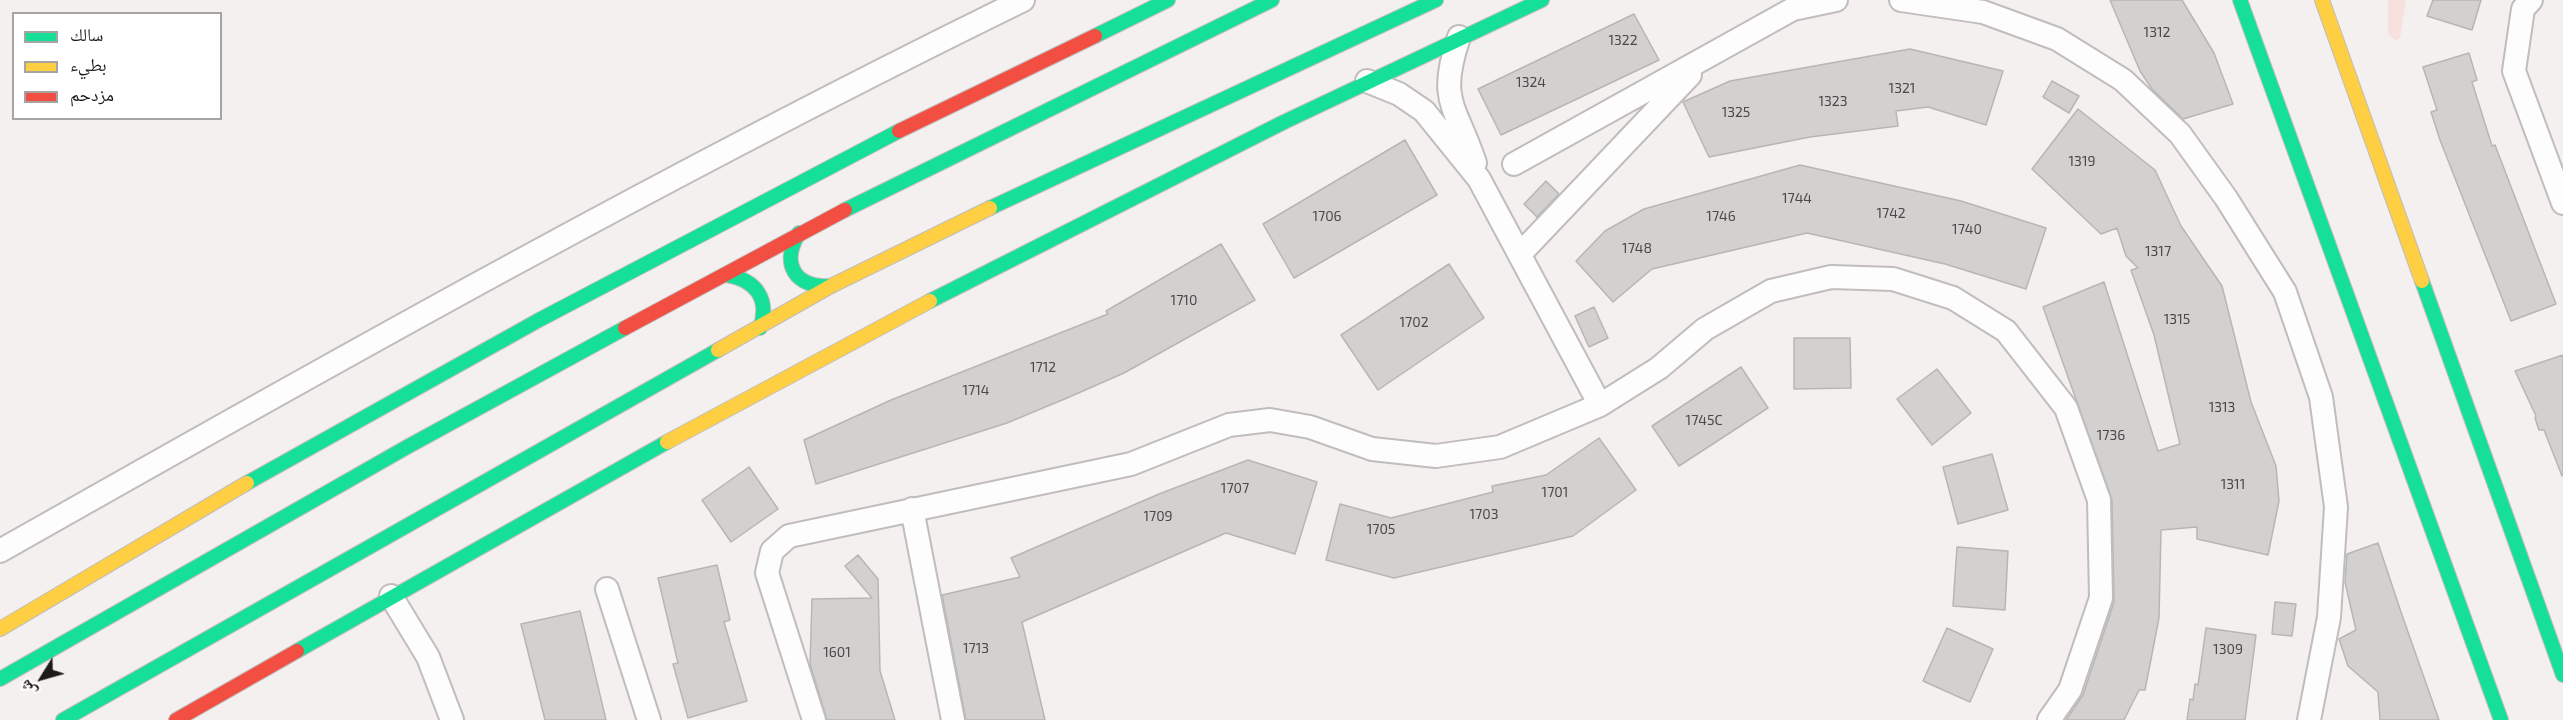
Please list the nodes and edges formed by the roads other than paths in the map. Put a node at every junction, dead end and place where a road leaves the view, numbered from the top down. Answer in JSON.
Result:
{"nodes":[{"id":1,"x":1023,"y":0,"type":"edge"},
{"id":2,"x":1168,"y":0,"type":"edge"},
{"id":3,"x":1272,"y":0,"type":"edge"},
{"id":4,"x":1436,"y":0,"type":"edge"},
{"id":5,"x":1542,"y":0,"type":"edge"},
{"id":6,"x":1836,"y":0,"type":"edge"},
{"id":7,"x":1901,"y":0,"type":"edge"},
{"id":8,"x":2240,"y":0,"type":"edge"},
{"id":9,"x":2322,"y":0,"type":"edge"},
{"id":10,"x":2531,"y":0,"type":"edge"},
{"id":11,"x":1459,"y":37,"type":"junction"},
{"id":12,"x":1706,"y":58,"type":"junction"},
{"id":13,"x":1367,"y":81,"type":"junction"},
{"id":14,"x":1514,"y":164,"type":"dead end"},
{"id":15,"x":1479,"y":179,"type":"junction"},
{"id":16,"x":2563,"y":204,"type":"edge"},
{"id":17,"x":800,"y":234,"type":"junction"},
{"id":18,"x":1520,"y":254,"type":"junction"},
{"id":19,"x":727,"y":275,"type":"junction"},
{"id":20,"x":831,"y":286,"type":"junction"},
{"id":21,"x":759,"y":328,"type":"junction"},
{"id":22,"x":1600,"y":405,"type":"junction"},
{"id":23,"x":912,"y":510,"type":"junction"},
{"id":24,"x":0,"y":551,"type":"edge"},
{"id":25,"x":607,"y":589,"type":"dead end"},
{"id":26,"x":391,"y":596,"type":"junction"},
{"id":27,"x":46,"y":601,"type":"junction"},
{"id":28,"x":41,"y":624,"type":"dead end"},
{"id":29,"x":0,"y":629,"type":"edge"},
{"id":30,"x":2563,"y":675,"type":"edge"},
{"id":31,"x":0,"y":679,"type":"edge"},
{"id":32,"x":63,"y":720,"type":"edge"},
{"id":33,"x":176,"y":720,"type":"edge"},
{"id":34,"x":452,"y":720,"type":"edge"},
{"id":35,"x":649,"y":720,"type":"edge"},
{"id":36,"x":814,"y":720,"type":"edge"},
{"id":37,"x":953,"y":720,"type":"edge"},
{"id":38,"x":2049,"y":720,"type":"edge"},
{"id":39,"x":2309,"y":720,"type":"edge"},
{"id":40,"x":2501,"y":720,"type":"edge"}],
"edges":[{"from":1,"to":24,"type":"street"},
{"from":2,"to":27,"type":"street"},
{"from":3,"to":17,"type":"street"},
{"from":4,"to":20,"type":"street"},
{"from":5,"to":11,"type":"street"},
{"from":6,"to":12,"type":"street"},
{"from":7,"to":39,"type":"street"},
{"from":8,"to":40,"type":"street"},
{"from":9,"to":30,"type":"street"},
{"from":10,"to":16,"type":"street"},
{"from":11,"to":13,"type":"street"},
{"from":11,"to":15,"type":"street"},
{"from":12,"to":14,"type":"street"},
{"from":12,"to":18,"type":"street"},
{"from":13,"to":15,"type":"street"},
{"from":13,"to":26,"type":"street"},
{"from":15,"to":18,"type":"street"},
{"from":17,"to":19,"type":"street"},
{"from":17,"to":20,"type":"street"},
{"from":18,"to":22,"type":"street"},
{"from":19,"to":21,"type":"street"},
{"from":19,"to":31,"type":"street"},
{"from":20,"to":21,"type":"street"},
{"from":21,"to":32,"type":"street"},
{"from":22,"to":23,"type":"street"},
{"from":22,"to":38,"type":"street"},
{"from":23,"to":36,"type":"street"},
{"from":23,"to":37,"type":"street"},
{"from":25,"to":35,"type":"street"},
{"from":26,"to":33,"type":"street"},
{"from":26,"to":34,"type":"street"},
{"from":27,"to":28,"type":"street"},
{"from":27,"to":29,"type":"street"}]}
